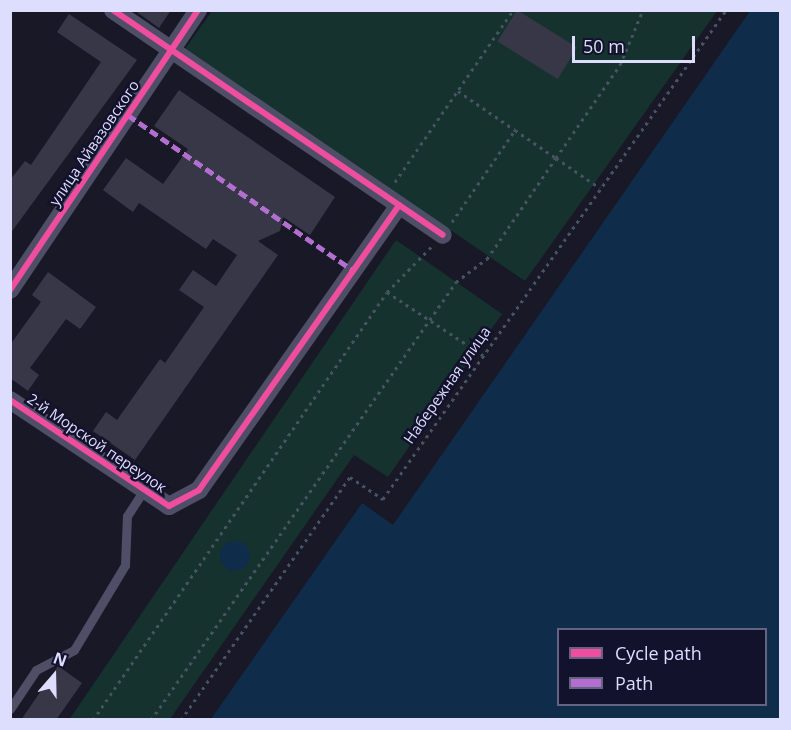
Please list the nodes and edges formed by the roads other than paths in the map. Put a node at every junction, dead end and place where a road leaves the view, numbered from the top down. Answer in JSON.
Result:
{"nodes":[{"id":1,"x":113,"y":10,"type":"edge"},
{"id":2,"x":198,"y":10,"type":"edge"},
{"id":3,"x":172,"y":48,"type":"junction"},
{"id":4,"x":392,"y":200,"type":"junction"},
{"id":5,"x":443,"y":235,"type":"road end"},
{"id":6,"x":10,"y":290,"type":"edge"},
{"id":7,"x":10,"y":400,"type":"edge"},
{"id":8,"x":144,"y":489,"type":"junction"},
{"id":9,"x":10,"y":709,"type":"edge"}],
"edges":[{"from":1,"to":3,"type":"street"},
{"from":2,"to":3,"type":"street","name":"улица Айвазовского"},
{"from":3,"to":4,"type":"street"},
{"from":3,"to":6,"type":"street","name":"улица Айвазовского"},
{"from":4,"to":5,"type":"street"},
{"from":4,"to":8,"type":"street","name":"2-й Морской переулок"},
{"from":7,"to":8,"type":"street","name":"2-й Морской переулок"},
{"from":8,"to":9,"type":"lane"}]}
